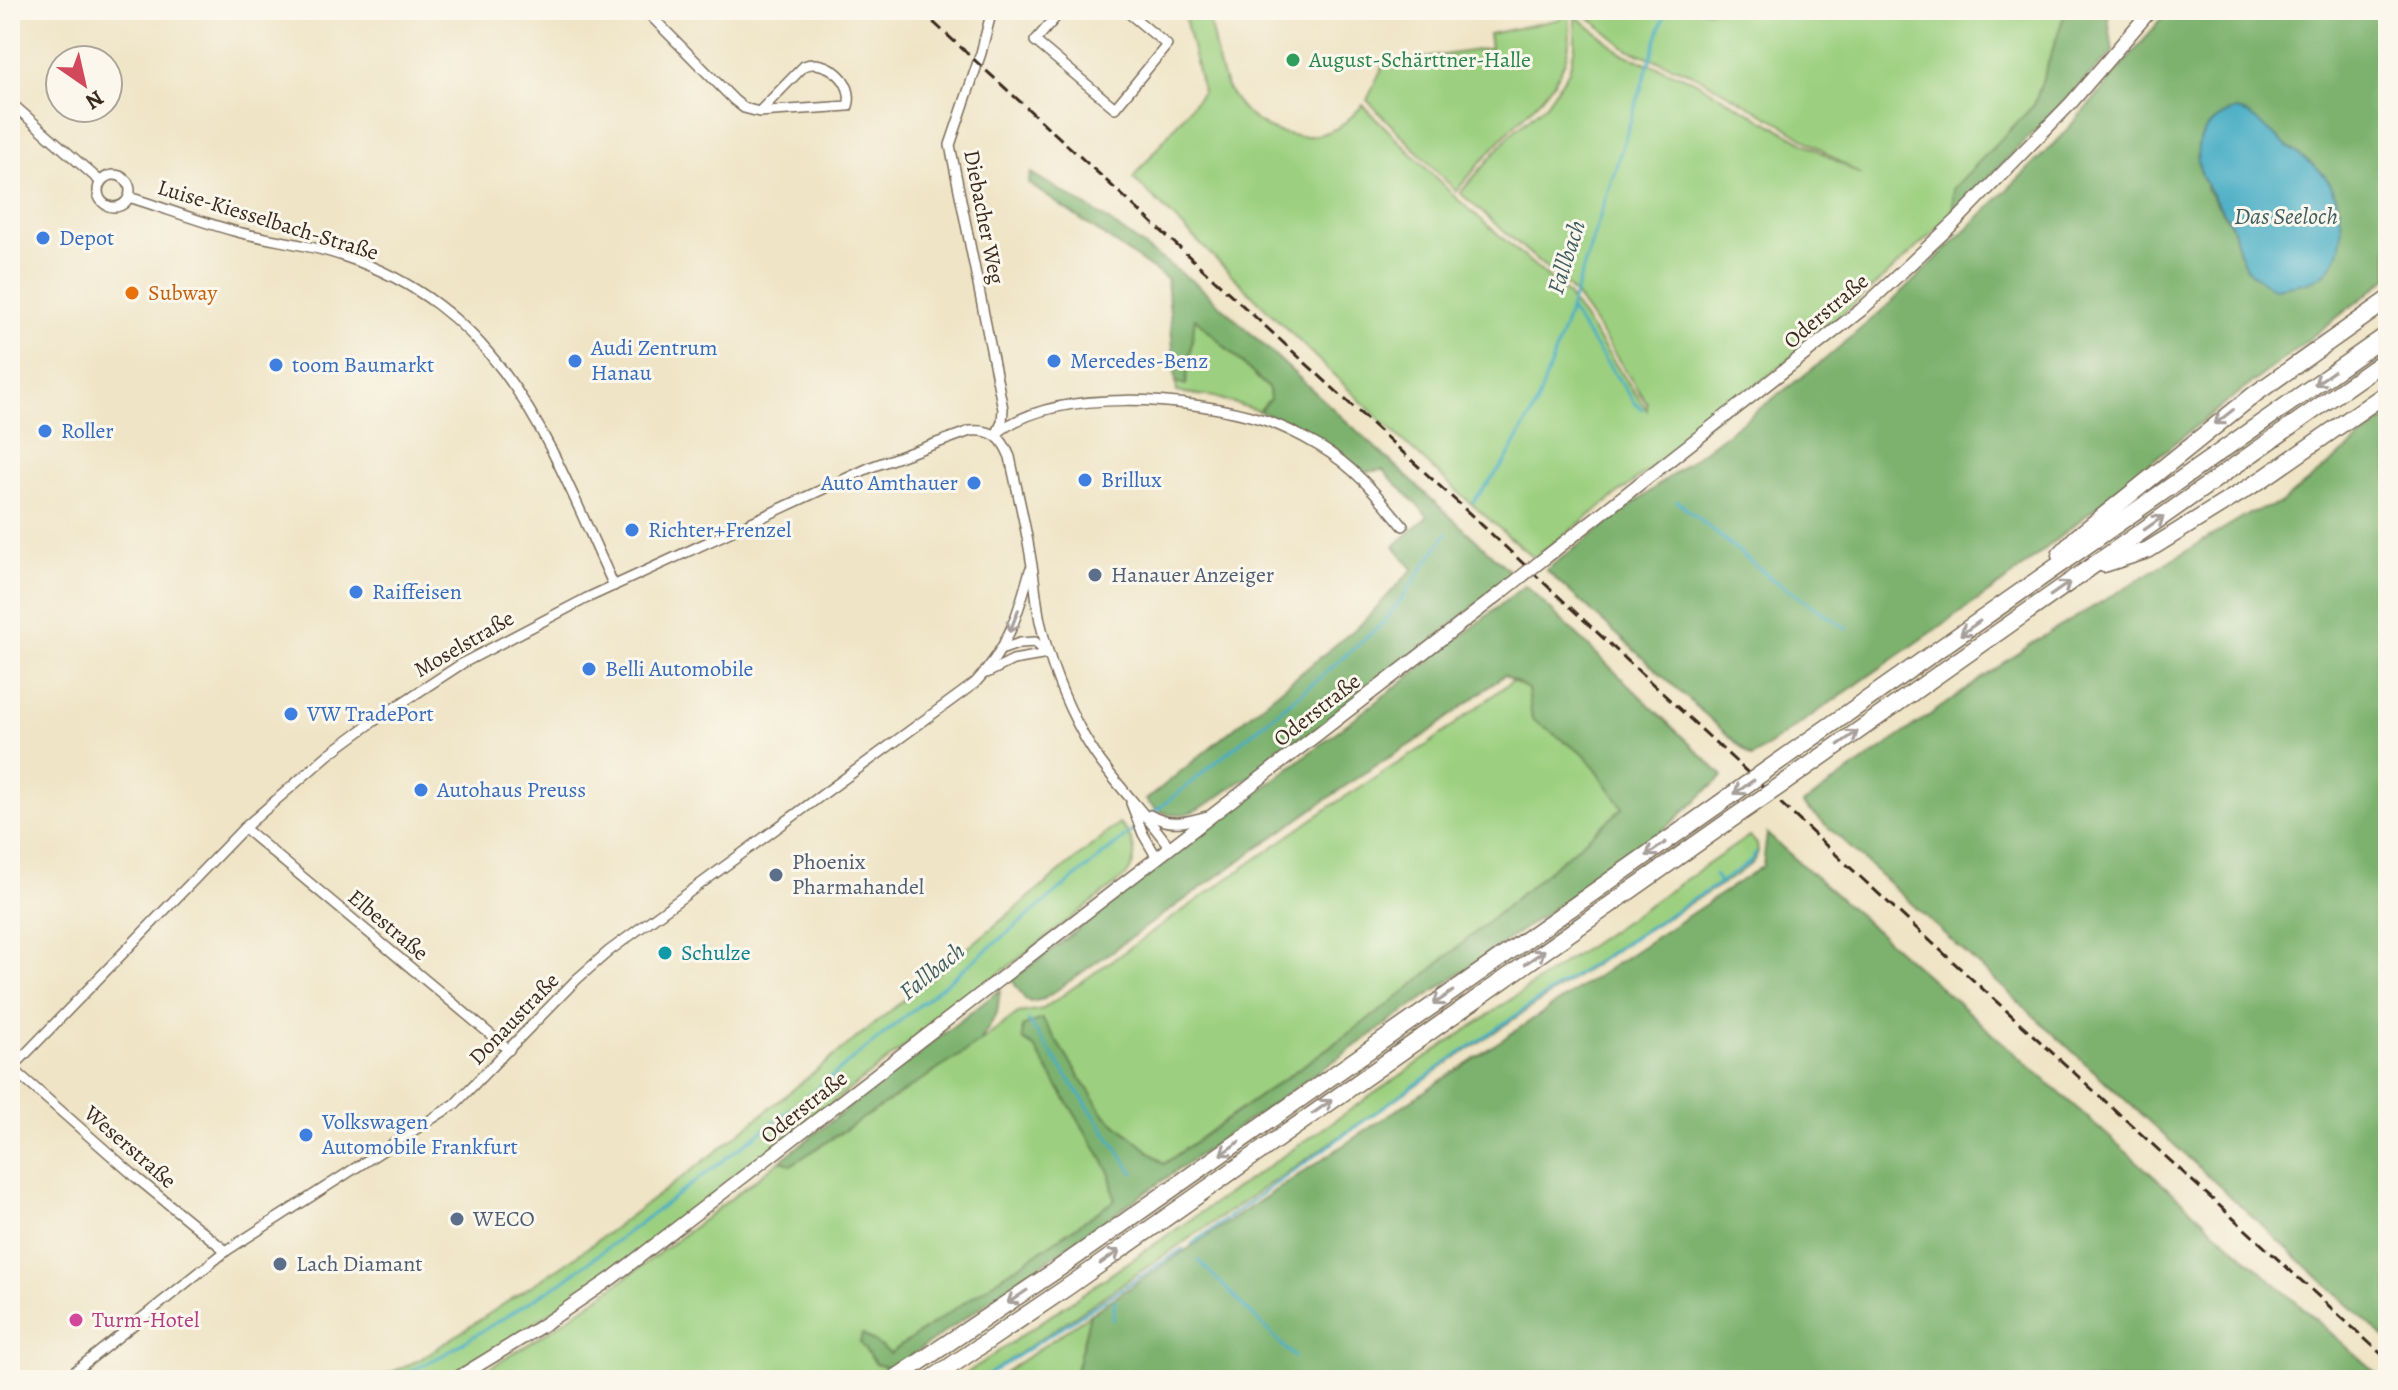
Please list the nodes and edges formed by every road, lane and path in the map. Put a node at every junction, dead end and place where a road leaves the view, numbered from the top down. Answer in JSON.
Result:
{"nodes":[{"id":1,"x":645,"y":10,"type":"edge"},
{"id":2,"x":992,"y":10,"type":"edge"},
{"id":3,"x":1062,"y":10,"type":"edge"},
{"id":4,"x":1125,"y":10,"type":"edge"},
{"id":5,"x":2151,"y":10,"type":"edge"},
{"id":6,"x":10,"y":102,"type":"edge"},
{"id":7,"x":759,"y":112,"type":"junction"},
{"id":8,"x":101,"y":182,"type":"junction"},
{"id":9,"x":129,"y":197,"type":"junction"},
{"id":10,"x":2388,"y":300,"type":"edge"},
{"id":11,"x":2388,"y":334,"type":"edge"},
{"id":12,"x":2388,"y":358,"type":"edge"},
{"id":13,"x":2388,"y":392,"type":"edge"},
{"id":14,"x":996,"y":434,"type":"junction"},
{"id":15,"x":1403,"y":526,"type":"dead end"},
{"id":16,"x":1032,"y":562,"type":"junction"},
{"id":17,"x":2091,"y":568,"type":"junction"},
{"id":18,"x":2034,"y":582,"type":"junction"},
{"id":19,"x":614,"y":586,"type":"junction"},
{"id":20,"x":1003,"y":649,"type":"junction"},
{"id":21,"x":1048,"y":654,"type":"junction"},
{"id":22,"x":984,"y":674,"type":"junction"},
{"id":23,"x":1216,"y":813,"type":"junction"},
{"id":24,"x":1140,"y":816,"type":"junction"},
{"id":25,"x":1157,"y":823,"type":"junction"},
{"id":26,"x":244,"y":828,"type":"junction"},
{"id":27,"x":1170,"y":848,"type":"junction"},
{"id":28,"x":1157,"y":858,"type":"junction"},
{"id":29,"x":509,"y":1050,"type":"junction"},
{"id":30,"x":11,"y":1069,"type":"edge"},
{"id":31,"x":226,"y":1251,"type":"junction"},
{"id":32,"x":64,"y":1380,"type":"edge"},
{"id":33,"x":454,"y":1380,"type":"edge"},
{"id":34,"x":893,"y":1380,"type":"edge"},
{"id":35,"x":930,"y":1380,"type":"edge"}],
"edges":[{"from":1,"to":7,"type":"street"},
{"from":2,"to":14,"type":"street","name":"Diebacher Weg"},
{"from":3,"to":4,"type":"street"},
{"from":5,"to":23,"type":"street","name":"Oderstraße","bridge":true},
{"from":6,"to":8,"type":"street","name":"Luise-Kiesselbach-Straße"},
{"from":7,"to":7,"type":"street"},
{"from":8,"to":9,"type":"street","name":"Luise-Kiesselbach-Straße"},
{"from":8,"to":9,"type":"street","name":"Luise-Kiesselbach-Straße"},
{"from":9,"to":19,"type":"street","name":"Luise-Kiesselbach-Straße"},
{"from":10,"to":18,"type":"highway","one_way":true},
{"from":11,"to":18,"type":"highway","one_way":true},
{"from":17,"to":12,"type":"highway","one_way":true},
{"from":13,"to":17,"type":"highway"},
{"from":14,"to":15,"type":"street","name":"Moselstraße"},
{"from":14,"to":16,"type":"street"},
{"from":14,"to":19,"type":"street","name":"Moselstraße"},
{"from":16,"to":20,"type":"street","name":"Donaustraße","one_way":true},
{"from":16,"to":21,"type":"street"},
{"from":35,"to":17,"type":"highway","one_way":true,"bridge":true},
{"from":18,"to":34,"type":"highway","one_way":true,"bridge":true},
{"from":19,"to":26,"type":"street","name":"Moselstraße"},
{"from":20,"to":21,"type":"street"},
{"from":20,"to":22,"type":"street","name":"Donaustraße"},
{"from":21,"to":22,"type":"street","name":"Donaustraße"},
{"from":21,"to":24,"type":"street"},
{"from":22,"to":29,"type":"street","name":"Donaustraße"},
{"from":23,"to":25,"type":"street"},
{"from":23,"to":27,"type":"street","name":"Oderstraße"},
{"from":24,"to":25,"type":"street"},
{"from":24,"to":28,"type":"street"},
{"from":25,"to":27,"type":"street"},
{"from":26,"to":29,"type":"street","name":"Elbestraße"},
{"from":26,"to":30,"type":"street","name":"Moselstraße"},
{"from":27,"to":28,"type":"street","name":"Oderstraße"},
{"from":28,"to":33,"type":"street","name":"Oderstraße"},
{"from":29,"to":31,"type":"street","name":"Donaustraße"},
{"from":30,"to":31,"type":"street","name":"Weserstraße"},
{"from":31,"to":32,"type":"street","name":"Donaustraße"}]}
